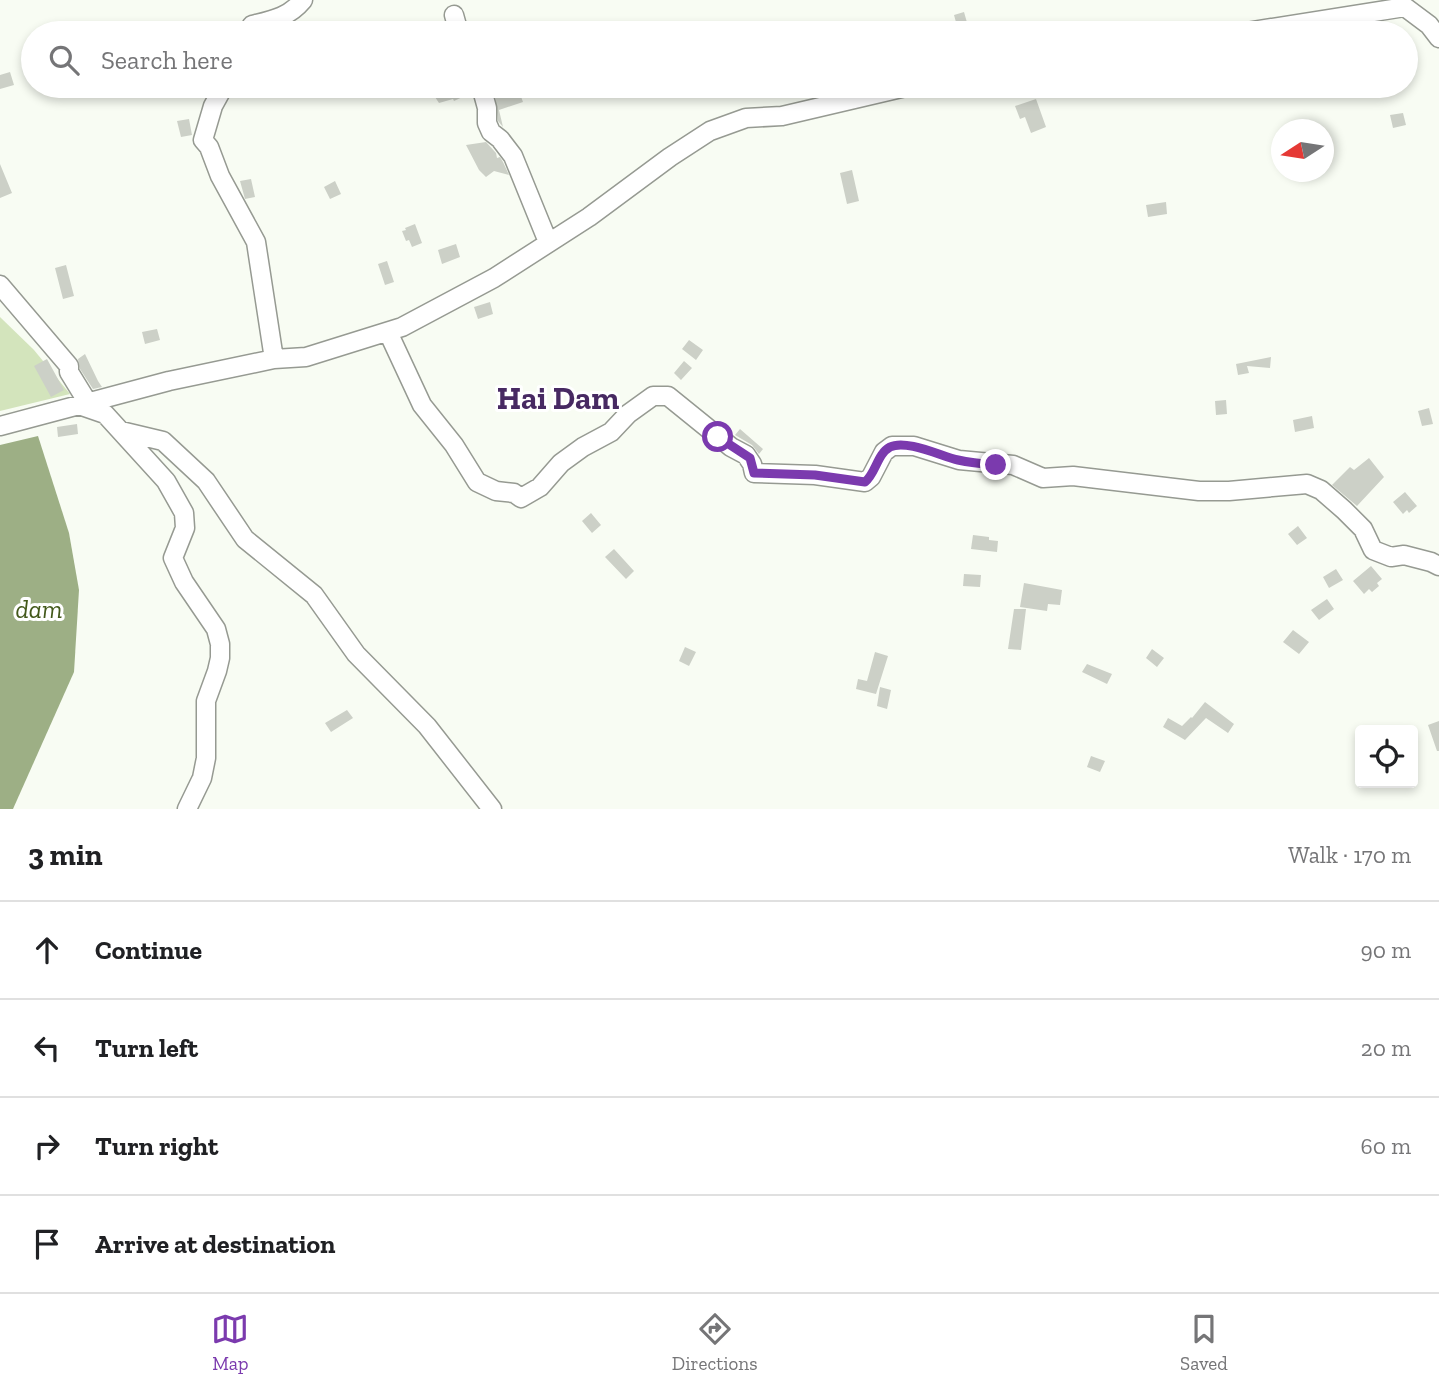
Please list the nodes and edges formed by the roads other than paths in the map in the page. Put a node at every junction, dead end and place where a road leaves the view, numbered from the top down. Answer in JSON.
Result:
{"nodes":[{"id":1,"x":303,"y":0,"type":"edge"},
{"id":2,"x":454,"y":15,"type":"dead end"},
{"id":3,"x":273,"y":21,"type":"edge"},
{"id":4,"x":456,"y":21,"type":"edge"},
{"id":5,"x":1313,"y":21,"type":"edge"},
{"id":6,"x":1439,"y":38,"type":"edge"},
{"id":7,"x":217,"y":98,"type":"edge"},
{"id":8,"x":484,"y":98,"type":"edge"},
{"id":9,"x":859,"y":98,"type":"edge"},
{"id":10,"x":548,"y":242,"type":"junction"},
{"id":11,"x":0,"y":285,"type":"edge"},
{"id":12,"x":388,"y":332,"type":"junction"},
{"id":13,"x":274,"y":359,"type":"junction"},
{"id":14,"x":83,"y":404,"type":"junction"},
{"id":15,"x":0,"y":426,"type":"edge"},
{"id":16,"x":121,"y":431,"type":"junction"},
{"id":17,"x":1439,"y":566,"type":"edge"},
{"id":18,"x":187,"y":809,"type":"edge"},
{"id":19,"x":492,"y":809,"type":"edge"}],
"edges":[{"from":1,"to":3,"type":"street"},
{"from":2,"to":4,"type":"street"},
{"from":5,"to":6,"type":"street"},
{"from":7,"to":13,"type":"street"},
{"from":8,"to":10,"type":"street"},
{"from":9,"to":10,"type":"street"},
{"from":10,"to":12,"type":"street"},
{"from":11,"to":14,"type":"street"},
{"from":12,"to":13,"type":"street"},
{"from":12,"to":17,"type":"street"},
{"from":13,"to":14,"type":"street"},
{"from":14,"to":15,"type":"street"},
{"from":14,"to":16,"type":"street"},
{"from":16,"to":18,"type":"street"},
{"from":16,"to":19,"type":"street"}]}
